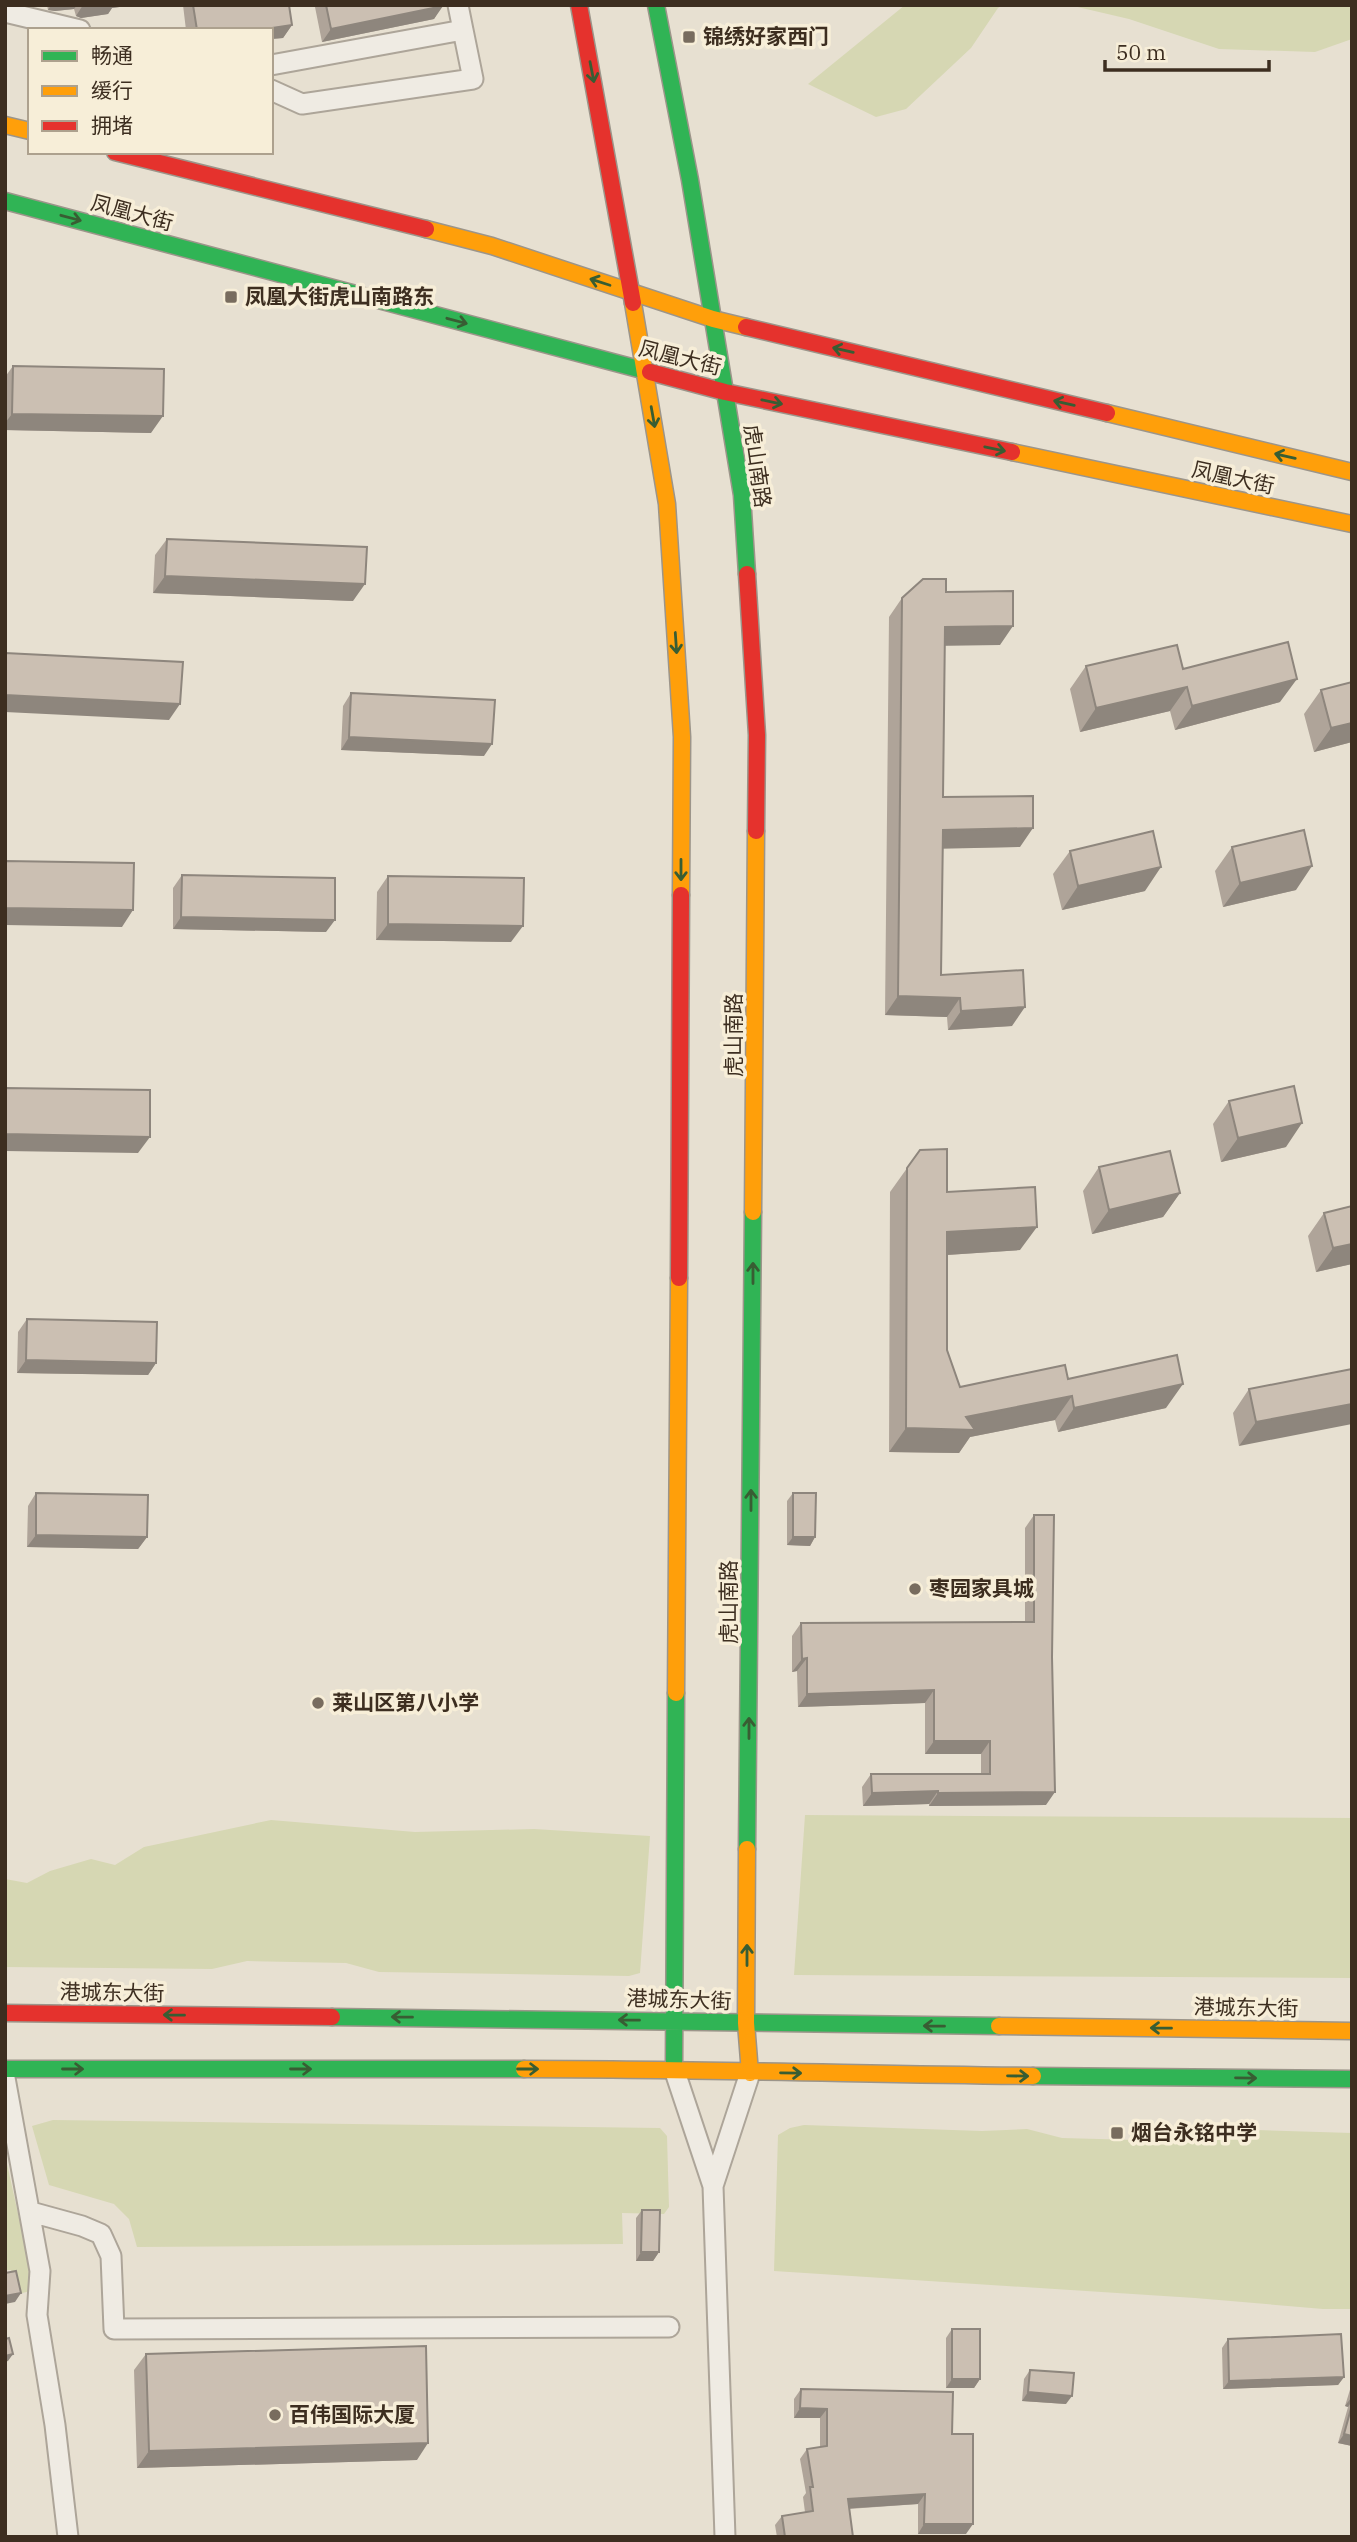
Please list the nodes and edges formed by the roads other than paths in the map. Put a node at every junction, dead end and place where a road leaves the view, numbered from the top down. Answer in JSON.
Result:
{"nodes":[{"id":1,"x":458,"y":5,"type":"edge"},
{"id":2,"x":579,"y":5,"type":"edge"},
{"id":3,"x":656,"y":5,"type":"edge"},
{"id":4,"x":5,"y":12,"type":"edge"},
{"id":5,"x":72,"y":28,"type":"edge"},
{"id":6,"x":463,"y":30,"type":"junction"},
{"id":7,"x":273,"y":65,"type":"edge"},
{"id":8,"x":273,"y":91,"type":"edge"},
{"id":9,"x":5,"y":125,"type":"edge"},
{"id":10,"x":28,"y":131,"type":"edge"},
{"id":11,"x":123,"y":154,"type":"edge"},
{"id":12,"x":5,"y":201,"type":"edge"},
{"id":13,"x":632,"y":292,"type":"junction"},
{"id":14,"x":713,"y":319,"type":"junction"},
{"id":15,"x":645,"y":371,"type":"junction"},
{"id":16,"x":725,"y":392,"type":"junction"},
{"id":17,"x":1352,"y":472,"type":"edge"},
{"id":18,"x":1352,"y":524,"type":"edge"},
{"id":19,"x":5,"y":2013,"type":"edge"},
{"id":20,"x":674,"y":2020,"type":"junction"},
{"id":21,"x":746,"y":2024,"type":"junction"},
{"id":22,"x":1352,"y":2031,"type":"edge"},
{"id":23,"x":674,"y":2069,"type":"junction"},
{"id":24,"x":750,"y":2073,"type":"junction"},
{"id":25,"x":5,"y":2074,"type":"edge"},
{"id":26,"x":1352,"y":2080,"type":"edge"},
{"id":27,"x":713,"y":2186,"type":"junction"},
{"id":28,"x":31,"y":2212,"type":"junction"},
{"id":29,"x":669,"y":2327,"type":"dead end"},
{"id":30,"x":68,"y":2537,"type":"edge"},
{"id":31,"x":725,"y":2537,"type":"edge"}],
"edges":[{"from":1,"to":6,"type":"street"},
{"from":2,"to":13,"type":"main road","one_way":true},
{"from":3,"to":14,"type":"main road","name":"虎山南路"},
{"from":4,"to":5,"type":"street"},
{"from":6,"to":7,"type":"street"},
{"from":6,"to":8,"type":"street"},
{"from":9,"to":10,"type":"main road"},
{"from":13,"to":11,"type":"main road","name":"凤凰大街","one_way":true},
{"from":12,"to":15,"type":"main road","name":"凤凰大街","one_way":true},
{"from":13,"to":14,"type":"main road","name":"凤凰大街"},
{"from":13,"to":15,"type":"main road"},
{"from":14,"to":16,"type":"main road","name":"虎山南路"},
{"from":17,"to":14,"type":"main road","name":"凤凰大街","one_way":true},
{"from":15,"to":16,"type":"main road","name":"凤凰大街"},
{"from":15,"to":20,"type":"main road","one_way":true},
{"from":16,"to":18,"type":"main road","name":"凤凰大街","one_way":true},
{"from":21,"to":16,"type":"main road","name":"虎山南路","one_way":true},
{"from":20,"to":19,"type":"main road","name":"港城东大街","one_way":true},
{"from":20,"to":21,"type":"main road","name":"港城东大街"},
{"from":20,"to":23,"type":"main road"},
{"from":22,"to":21,"type":"main road","name":"港城东大街","one_way":true},
{"from":21,"to":24,"type":"main road","name":"虎山南路"},
{"from":23,"to":24,"type":"main road"},
{"from":25,"to":23,"type":"main road","one_way":true},
{"from":23,"to":27,"type":"street"},
{"from":24,"to":26,"type":"main road","one_way":true},
{"from":24,"to":27,"type":"street"},
{"from":25,"to":28,"type":"street"},
{"from":27,"to":31,"type":"street"},
{"from":28,"to":29,"type":"street"},
{"from":28,"to":30,"type":"street"}]}
